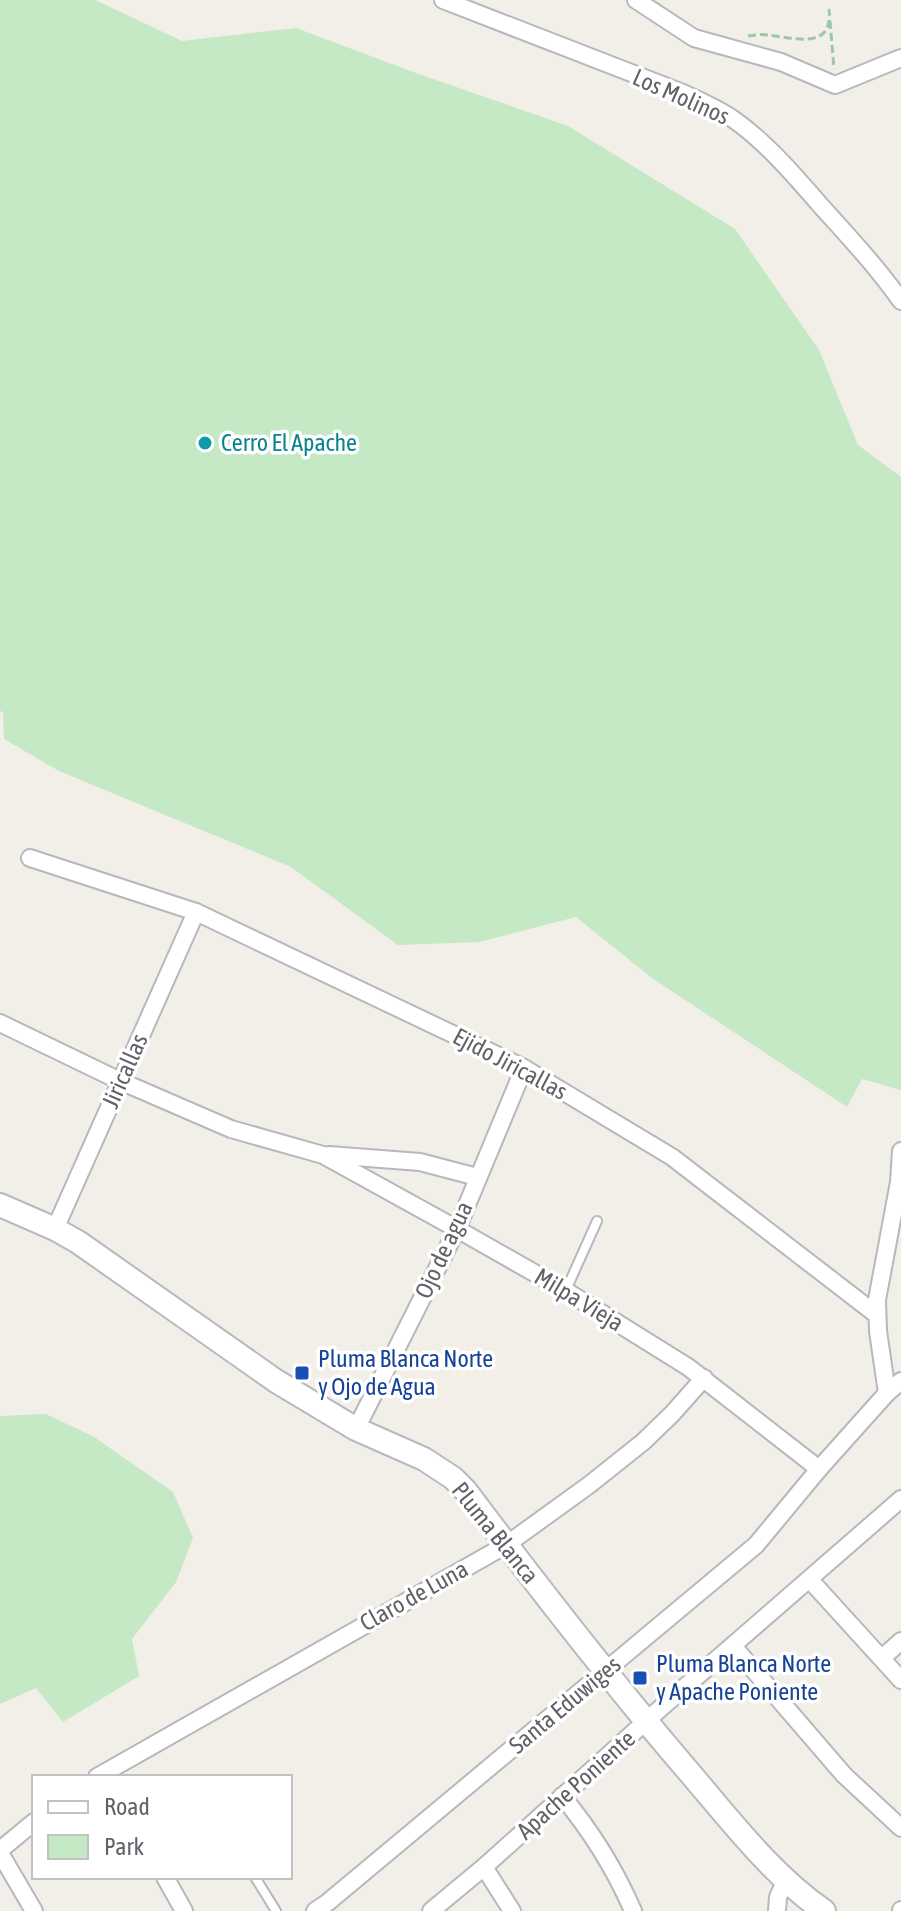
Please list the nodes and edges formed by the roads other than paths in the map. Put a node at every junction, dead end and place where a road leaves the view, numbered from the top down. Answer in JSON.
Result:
{"nodes":[{"id":1,"x":443,"y":0,"type":"edge"},
{"id":2,"x":636,"y":0,"type":"edge"},
{"id":3,"x":901,"y":58,"type":"edge"},
{"id":4,"x":901,"y":301,"type":"edge"},
{"id":5,"x":30,"y":858,"type":"dead end"},
{"id":6,"x":196,"y":912,"type":"junction"},
{"id":7,"x":0,"y":1023,"type":"edge"},
{"id":8,"x":524,"y":1068,"type":"junction"},
{"id":9,"x":120,"y":1081,"type":"junction"},
{"id":10,"x":901,"y":1151,"type":"edge"},
{"id":11,"x":323,"y":1155,"type":"junction"},
{"id":12,"x":477,"y":1177,"type":"junction"},
{"id":13,"x":0,"y":1205,"type":"edge"},
{"id":14,"x":597,"y":1221,"type":"dead end"},
{"id":15,"x":55,"y":1229,"type":"junction"},
{"id":16,"x":457,"y":1229,"type":"junction"},
{"id":17,"x":566,"y":1291,"type":"junction"},
{"id":18,"x":877,"y":1315,"type":"junction"},
{"id":19,"x":704,"y":1378,"type":"junction"},
{"id":20,"x":901,"y":1381,"type":"edge"},
{"id":21,"x":887,"y":1393,"type":"junction"},
{"id":22,"x":356,"y":1429,"type":"junction"},
{"id":23,"x":819,"y":1469,"type":"junction"},
{"id":24,"x":901,"y":1499,"type":"edge"},
{"id":25,"x":506,"y":1545,"type":"junction"},
{"id":26,"x":810,"y":1580,"type":"junction"},
{"id":27,"x":901,"y":1641,"type":"edge"},
{"id":28,"x":733,"y":1646,"type":"junction"},
{"id":29,"x":882,"y":1658,"type":"junction"},
{"id":30,"x":604,"y":1672,"type":"junction"},
{"id":31,"x":901,"y":1680,"type":"edge"},
{"id":32,"x":646,"y":1722,"type":"junction"},
{"id":33,"x":104,"y":1775,"type":"edge"},
{"id":34,"x":562,"y":1796,"type":"junction"},
{"id":35,"x":32,"y":1824,"type":"edge"},
{"id":36,"x":901,"y":1828,"type":"edge"},
{"id":37,"x":0,"y":1852,"type":"edge"},
{"id":38,"x":484,"y":1867,"type":"junction"},
{"id":39,"x":166,"y":1879,"type":"edge"},
{"id":40,"x":256,"y":1879,"type":"edge"},
{"id":41,"x":786,"y":1880,"type":"junction"},
{"id":42,"x":34,"y":1911,"type":"edge"},
{"id":43,"x":184,"y":1911,"type":"edge"},
{"id":44,"x":276,"y":1911,"type":"edge"},
{"id":45,"x":315,"y":1911,"type":"edge"},
{"id":46,"x":431,"y":1911,"type":"edge"},
{"id":47,"x":512,"y":1911,"type":"edge"},
{"id":48,"x":633,"y":1911,"type":"edge"},
{"id":49,"x":777,"y":1911,"type":"edge"},
{"id":50,"x":824,"y":1911,"type":"edge"}],
"edges":[{"from":1,"to":4,"type":"street","name":"Los Molinos"},
{"from":2,"to":3,"type":"street"},
{"from":5,"to":6,"type":"street","name":"Ejido Jiricallas"},
{"from":6,"to":8,"type":"street","name":"Ejido Jiricallas"},
{"from":6,"to":9,"type":"street","name":"Jiricallas"},
{"from":7,"to":9,"type":"street","name":"Milpa Vieja"},
{"from":8,"to":12,"type":"street","name":"Ojo de agua"},
{"from":8,"to":18,"type":"street","name":"Ejido Jiricallas"},
{"from":9,"to":11,"type":"street","name":"Milpa Vieja"},
{"from":9,"to":15,"type":"street","name":"Jiricallas"},
{"from":10,"to":18,"type":"street"},
{"from":11,"to":12,"type":"street","name":"Milpa Vieja"},
{"from":11,"to":16,"type":"street","name":"Milpa Vieja"},
{"from":12,"to":16,"type":"street","name":"Ojo de agua"},
{"from":13,"to":15,"type":"street","name":"Pluma Blanca"},
{"from":14,"to":17,"type":"lane"},
{"from":15,"to":22,"type":"street","name":"Pluma Blanca"},
{"from":16,"to":17,"type":"street","name":"Milpa Vieja"},
{"from":16,"to":22,"type":"street","name":"Ojo de agua"},
{"from":17,"to":19,"type":"street","name":"Milpa Vieja"},
{"from":18,"to":21,"type":"street"},
{"from":19,"to":23,"type":"street","name":"Milpa Vieja"},
{"from":19,"to":25,"type":"street","name":"Claro de Luna"},
{"from":20,"to":21,"type":"street","name":"Santa Eduwiges"},
{"from":21,"to":23,"type":"street","name":"Santa Eduwiges"},
{"from":22,"to":25,"type":"street","name":"Pluma Blanca"},
{"from":23,"to":30,"type":"street","name":"Santa Eduwiges"},
{"from":24,"to":26,"type":"street","name":"Apache Poniente"},
{"from":25,"to":30,"type":"street","name":"Pluma Blanca"},
{"from":25,"to":33,"type":"street","name":"Claro de Luna"},
{"from":26,"to":28,"type":"street","name":"Apache Poniente"},
{"from":26,"to":29,"type":"street"},
{"from":27,"to":29,"type":"street"},
{"from":28,"to":32,"type":"street","name":"Apache Poniente"},
{"from":28,"to":36,"type":"street"},
{"from":29,"to":31,"type":"street"},
{"from":30,"to":32,"type":"street","name":"Pluma Blanca"},
{"from":30,"to":45,"type":"street","name":"Santa Eduwiges"},
{"from":32,"to":34,"type":"street","name":"Apache Poniente"},
{"from":32,"to":41,"type":"street","name":"Pluma Blanca"},
{"from":34,"to":38,"type":"street","name":"Apache Poniente"},
{"from":34,"to":48,"type":"street"},
{"from":35,"to":37,"type":"street"},
{"from":37,"to":42,"type":"street"},
{"from":38,"to":46,"type":"street","name":"Apache Poniente"},
{"from":38,"to":47,"type":"street"},
{"from":39,"to":43,"type":"street"},
{"from":40,"to":44,"type":"lane"},
{"from":41,"to":49,"type":"street"},
{"from":41,"to":50,"type":"street","name":"Pluma Blanca"}]}
